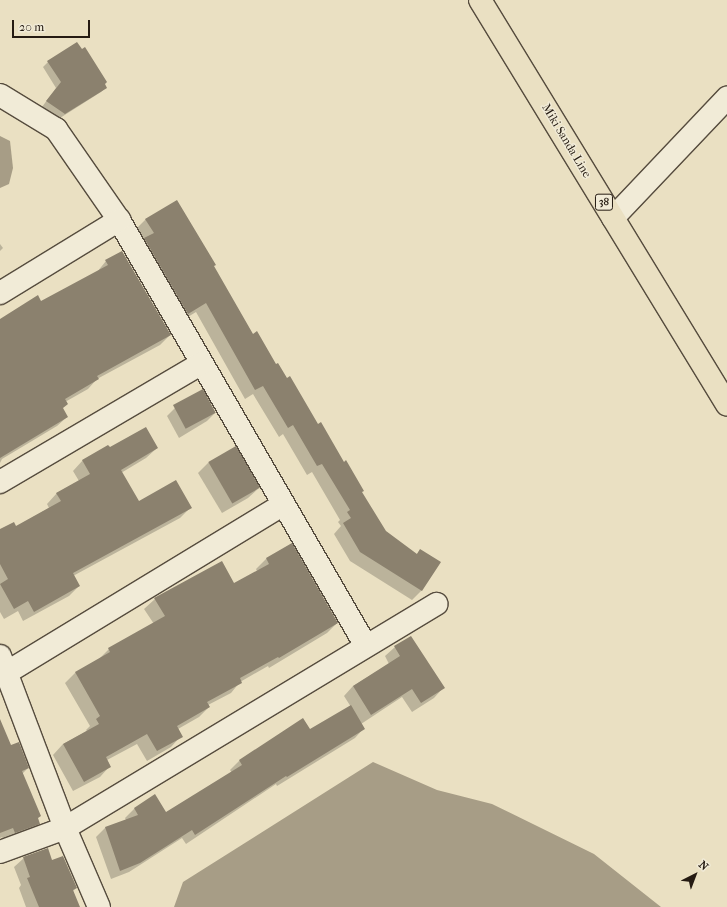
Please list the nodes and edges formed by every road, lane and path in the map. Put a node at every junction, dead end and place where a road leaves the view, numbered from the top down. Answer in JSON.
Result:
{"nodes":[{"id":1,"x":480,"y":0,"type":"edge"},
{"id":2,"x":0,"y":95,"type":"edge"},
{"id":3,"x":727,"y":98,"type":"edge"},
{"id":4,"x":613,"y":218,"type":"junction"},
{"id":5,"x":119,"y":220,"type":"junction"},
{"id":6,"x":0,"y":293,"type":"edge"},
{"id":7,"x":202,"y":363,"type":"junction"},
{"id":8,"x":727,"y":404,"type":"edge"},
{"id":9,"x":0,"y":482,"type":"edge"},
{"id":10,"x":284,"y":504,"type":"junction"},
{"id":11,"x":437,"y":604,"type":"dead end"},
{"id":12,"x":366,"y":646,"type":"junction"},
{"id":13,"x":3,"y":665,"type":"edge"},
{"id":14,"x":64,"y":828,"type":"junction"},
{"id":15,"x":0,"y":852,"type":"edge"},
{"id":16,"x":99,"y":907,"type":"edge"}],
"edges":[{"from":1,"to":4,"type":"main road","name":"Miki Sanda Line","number":"38"},
{"from":2,"to":5,"type":"street"},
{"from":3,"to":4,"type":"street"},
{"from":4,"to":8,"type":"main road","name":"Miki Sanda Line","number":"38"},
{"from":5,"to":6,"type":"street"},
{"from":5,"to":7,"type":"street"},
{"from":7,"to":9,"type":"street"},
{"from":7,"to":10,"type":"street"},
{"from":10,"to":12,"type":"street"},
{"from":10,"to":13,"type":"street"},
{"from":11,"to":12,"type":"street"},
{"from":12,"to":14,"type":"street"},
{"from":13,"to":14,"type":"street"},
{"from":14,"to":15,"type":"street"},
{"from":14,"to":16,"type":"street"}]}
